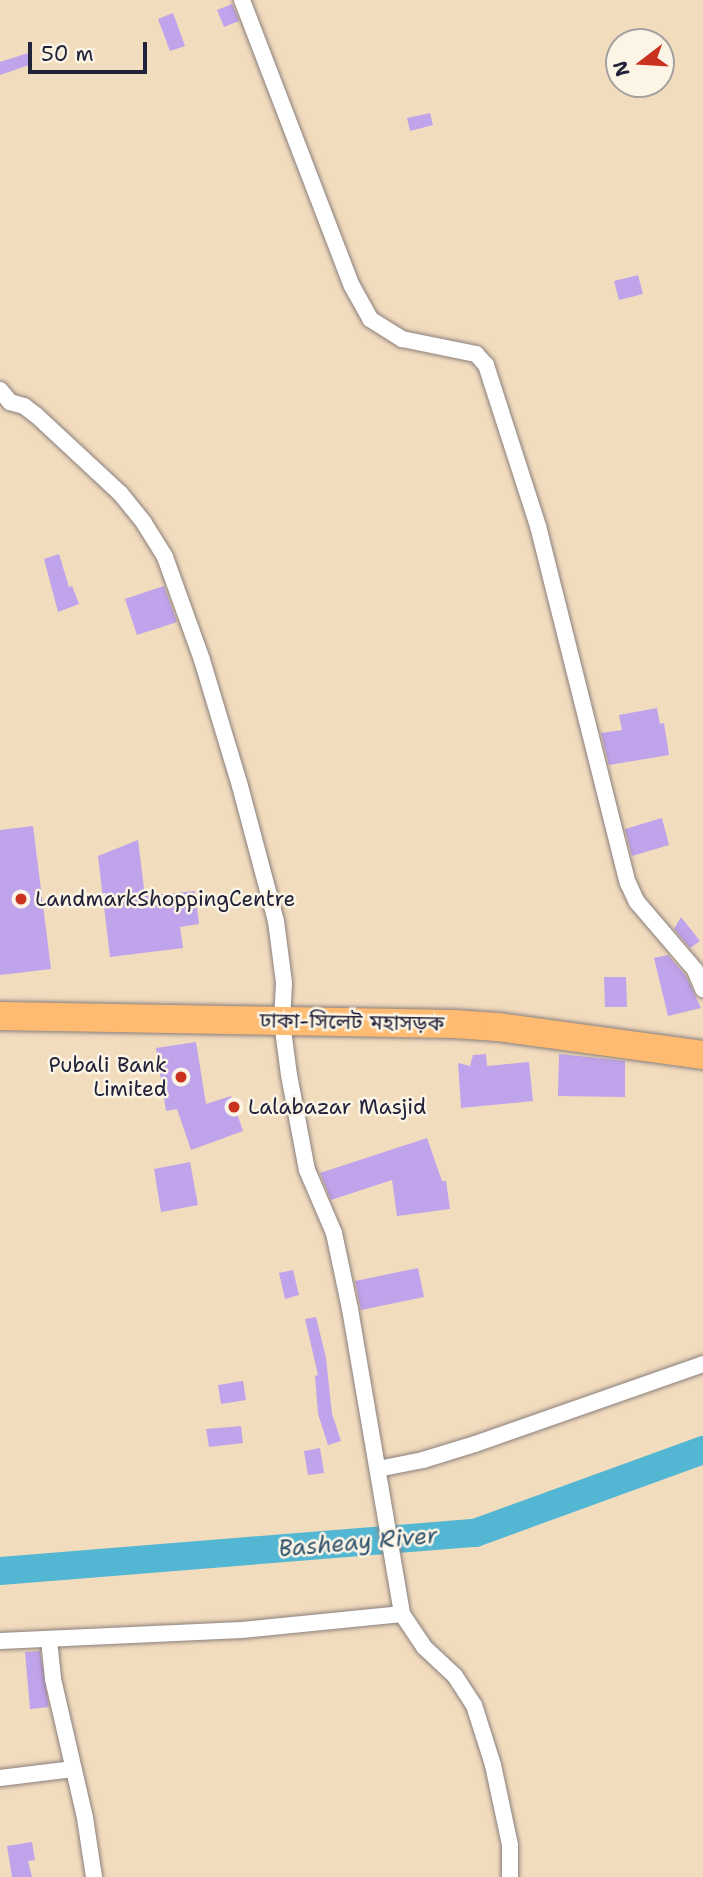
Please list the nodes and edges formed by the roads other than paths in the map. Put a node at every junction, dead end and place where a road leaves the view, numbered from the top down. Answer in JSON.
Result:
{"nodes":[{"id":1,"x":242,"y":0,"type":"edge"},
{"id":2,"x":0,"y":390,"type":"edge"},
{"id":3,"x":703,"y":989,"type":"edge"},
{"id":4,"x":0,"y":1016,"type":"edge"},
{"id":5,"x":282,"y":1022,"type":"junction"},
{"id":6,"x":703,"y":1055,"type":"edge"},
{"id":7,"x":703,"y":1364,"type":"edge"},
{"id":8,"x":380,"y":1477,"type":"junction"},
{"id":9,"x":402,"y":1615,"type":"junction"},
{"id":10,"x":49,"y":1640,"type":"junction"},
{"id":11,"x":0,"y":1641,"type":"edge"},
{"id":12,"x":73,"y":1769,"type":"junction"},
{"id":13,"x":0,"y":1777,"type":"edge"},
{"id":14,"x":94,"y":1877,"type":"edge"},
{"id":15,"x":510,"y":1877,"type":"edge"}],
"edges":[{"from":1,"to":3,"type":"street"},
{"from":2,"to":5,"type":"street"},
{"from":4,"to":5,"type":"highway","name":"ঢাকা-সিলেট মহাসড়ক"},
{"from":5,"to":6,"type":"highway","name":"ঢাকা-সিলেট মহাসড়ক"},
{"from":5,"to":8,"type":"street"},
{"from":7,"to":8,"type":"street"},
{"from":8,"to":9,"type":"street"},
{"from":9,"to":10,"type":"street"},
{"from":9,"to":15,"type":"street"},
{"from":10,"to":11,"type":"street"},
{"from":10,"to":12,"type":"street"},
{"from":12,"to":13,"type":"street"},
{"from":12,"to":14,"type":"street"}]}
